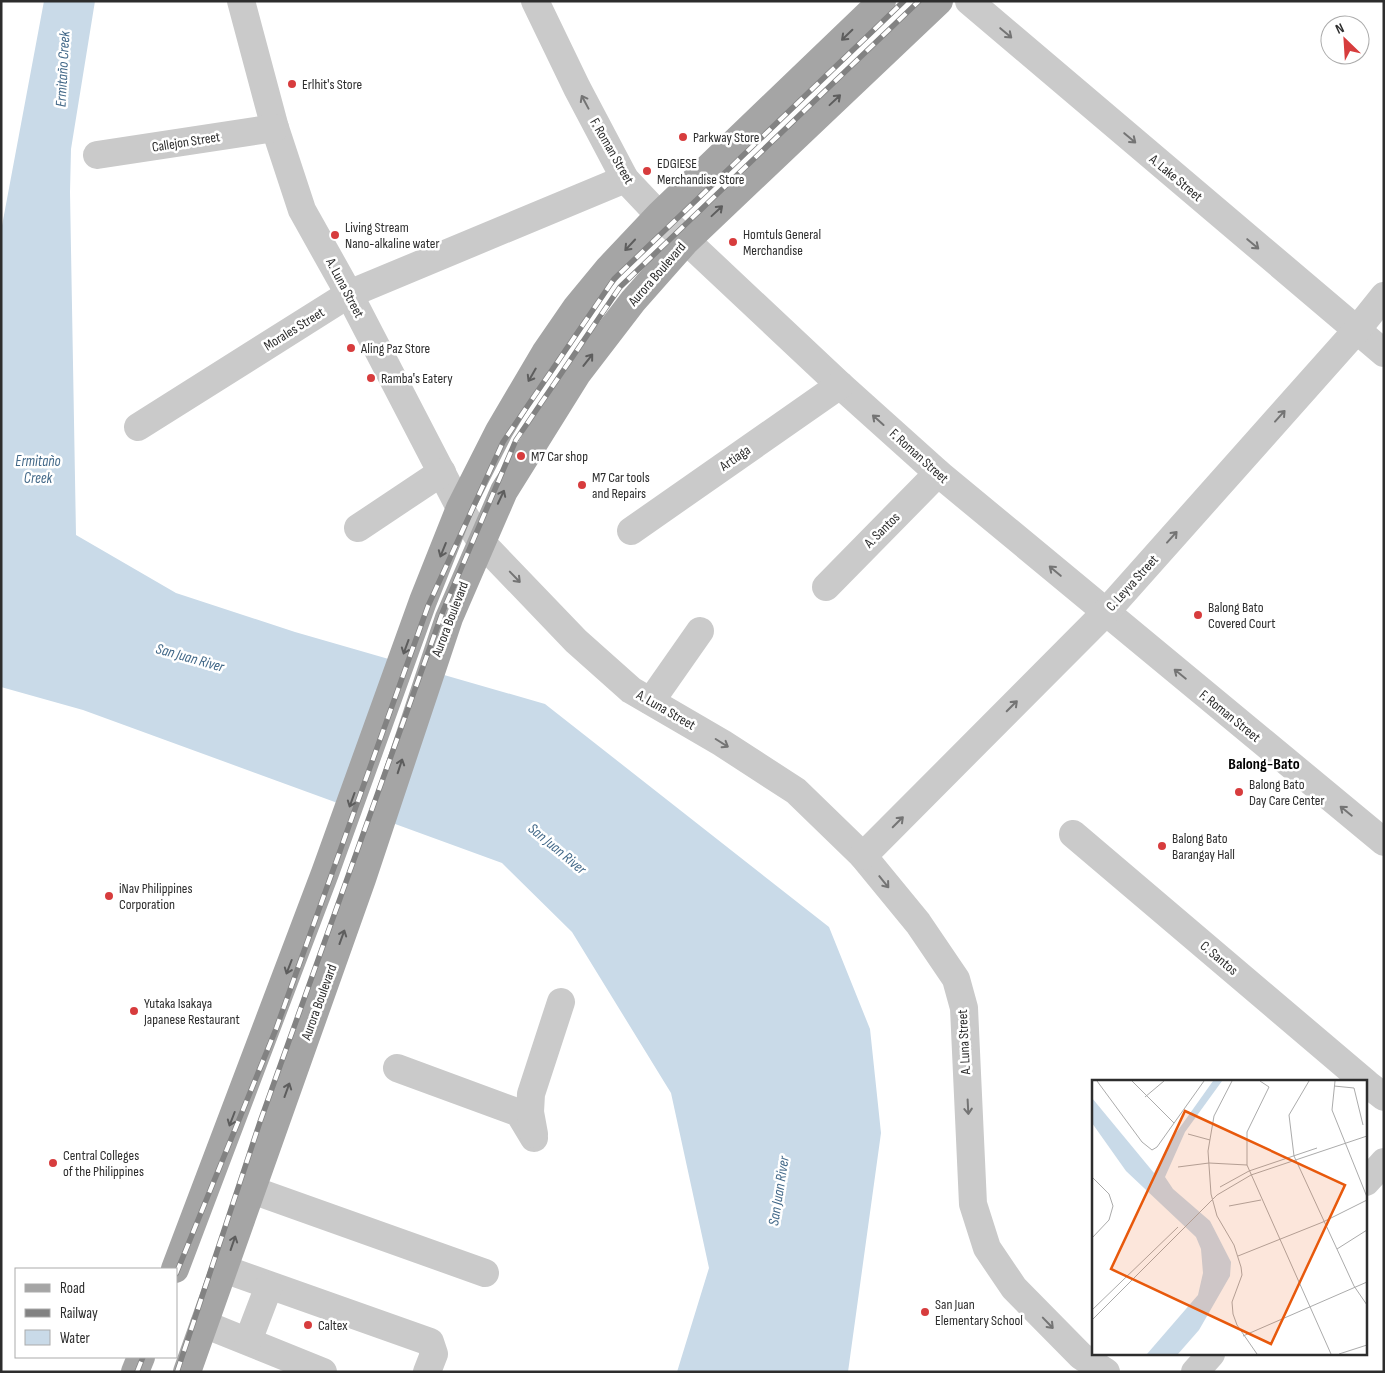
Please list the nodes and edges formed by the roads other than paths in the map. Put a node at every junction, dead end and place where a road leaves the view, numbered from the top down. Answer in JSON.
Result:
{"nodes":[{"id":1,"x":241,"y":1,"type":"edge"},
{"id":2,"x":535,"y":1,"type":"edge"},
{"id":3,"x":882,"y":1,"type":"edge"},
{"id":4,"x":939,"y":1,"type":"edge"},
{"id":5,"x":969,"y":1,"type":"edge"},
{"id":6,"x":275,"y":128,"type":"junction"},
{"id":7,"x":97,"y":155,"type":"dead end"},
{"id":8,"x":625,"y":179,"type":"junction"},
{"id":9,"x":659,"y":215,"type":"junction"},
{"id":10,"x":686,"y":241,"type":"junction"},
{"id":11,"x":349,"y":294,"type":"junction"},
{"id":12,"x":1384,"y":296,"type":"edge"},
{"id":13,"x":1356,"y":331,"type":"junction"},
{"id":14,"x":1384,"y":353,"type":"edge"},
{"id":15,"x":840,"y":385,"type":"junction"},
{"id":16,"x":138,"y":427,"type":"dead end"},
{"id":17,"x":442,"y":472,"type":"junction"},
{"id":18,"x":938,"y":473,"type":"junction"},
{"id":19,"x":460,"y":508,"type":"junction"},
{"id":20,"x":358,"y":528,"type":"dead end"},
{"id":21,"x":631,"y":531,"type":"dead end"},
{"id":22,"x":481,"y":542,"type":"junction"},
{"id":23,"x":826,"y":587,"type":"dead end"},
{"id":24,"x":1105,"y":613,"type":"junction"},
{"id":25,"x":700,"y":631,"type":"dead end"},
{"id":26,"x":651,"y":702,"type":"junction"},
{"id":27,"x":1073,"y":834,"type":"dead end"},
{"id":28,"x":1384,"y":842,"type":"edge"},
{"id":29,"x":863,"y":856,"type":"junction"},
{"id":30,"x":561,"y":1002,"type":"dead end"},
{"id":31,"x":397,"y":1068,"type":"dead end"},
{"id":32,"x":1364,"y":1080,"type":"edge"},
{"id":33,"x":1368,"y":1084,"type":"edge"},
{"id":34,"x":1384,"y":1097,"type":"edge"},
{"id":35,"x":1384,"y":1162,"type":"edge"},
{"id":36,"x":210,"y":1177,"type":"junction"},
{"id":37,"x":1368,"y":1180,"type":"edge"},
{"id":38,"x":252,"y":1190,"type":"junction"},
{"id":39,"x":175,"y":1268,"type":"edge"},
{"id":40,"x":224,"y":1268,"type":"junction"},
{"id":41,"x":485,"y":1273,"type":"dead end"},
{"id":42,"x":268,"y":1286,"type":"junction"},
{"id":43,"x":204,"y":1324,"type":"junction"},
{"id":44,"x":248,"y":1341,"type":"junction"},
{"id":45,"x":1209,"y":1356,"type":"edge"},
{"id":46,"x":141,"y":1358,"type":"edge"},
{"id":47,"x":136,"y":1372,"type":"edge"},
{"id":48,"x":187,"y":1372,"type":"edge"},
{"id":49,"x":323,"y":1372,"type":"edge"},
{"id":50,"x":427,"y":1372,"type":"edge"},
{"id":51,"x":1106,"y":1372,"type":"edge"},
{"id":52,"x":1195,"y":1372,"type":"edge"}],
"edges":[{"from":1,"to":6,"type":"street","name":"A. Luna Street"},
{"from":8,"to":2,"type":"street","name":"F. Roman Street","one_way":true},
{"from":3,"to":9,"type":"main road","one_way":true},
{"from":10,"to":4,"type":"main road","name":"Aurora Boulevard","one_way":true},
{"from":5,"to":13,"type":"street","name":"A. Lake Street","one_way":true},
{"from":6,"to":7,"type":"street","name":"Callejon Street"},
{"from":6,"to":11,"type":"street","name":"A. Luna Street"},
{"from":8,"to":9,"type":"street","name":"F. Roman Street"},
{"from":8,"to":11,"type":"street","name":"Morales Street"},
{"from":9,"to":10,"type":"street","name":"F. Roman Street"},
{"from":9,"to":19,"type":"main road","one_way":true},
{"from":10,"to":15,"type":"street","name":"F. Roman Street"},
{"from":22,"to":10,"type":"main road","name":"Aurora Boulevard","one_way":true},
{"from":11,"to":16,"type":"street","name":"Morales Street"},
{"from":11,"to":17,"type":"street","name":"A. Luna Street"},
{"from":12,"to":13,"type":"street","name":"C. Leyva Street"},
{"from":13,"to":14,"type":"street","name":"A. Lake Street"},
{"from":24,"to":13,"type":"street","name":"C. Leyva Street","one_way":true},
{"from":18,"to":15,"type":"street","name":"F. Roman Street","one_way":true},
{"from":15,"to":21,"type":"street","name":"Artiaga"},
{"from":17,"to":19,"type":"street","name":"A. Luna Street"},
{"from":17,"to":20,"type":"street"},
{"from":18,"to":23,"type":"street","name":"A. Santos"},
{"from":24,"to":18,"type":"street","name":"F. Roman Street","one_way":true},
{"from":19,"to":22,"type":"street","name":"A. Luna Street"},
{"from":19,"to":36,"type":"main road","one_way":true},
{"from":22,"to":26,"type":"street","name":"A. Luna Street","one_way":true},
{"from":38,"to":22,"type":"main road","name":"Aurora Boulevard","one_way":true},
{"from":28,"to":24,"type":"street","name":"F. Roman Street","one_way":true},
{"from":29,"to":24,"type":"street","name":"C. Leyva Street","one_way":true},
{"from":25,"to":26,"type":"street"},
{"from":26,"to":29,"type":"street","name":"A. Luna Street","one_way":true},
{"from":27,"to":32,"type":"street","name":"C. Santos"},
{"from":29,"to":51,"type":"street","name":"A. Luna Street","one_way":true},
{"from":30,"to":31,"type":"street"},
{"from":33,"to":34,"type":"street","name":"C. Santos"},
{"from":35,"to":37,"type":"street"},
{"from":36,"to":38,"type":"main road"},
{"from":36,"to":39,"type":"main road"},
{"from":40,"to":38,"type":"main road","name":"Aurora Boulevard","one_way":true},
{"from":38,"to":41,"type":"street"},
{"from":40,"to":42,"type":"street"},
{"from":40,"to":43,"type":"main road","name":"Aurora Boulevard"},
{"from":42,"to":44,"type":"street"},
{"from":42,"to":50,"type":"street"},
{"from":43,"to":44,"type":"street"},
{"from":43,"to":48,"type":"main road","name":"Aurora Boulevard"},
{"from":44,"to":49,"type":"street"},
{"from":45,"to":52,"type":"street"},
{"from":46,"to":47,"type":"main road"}]}
